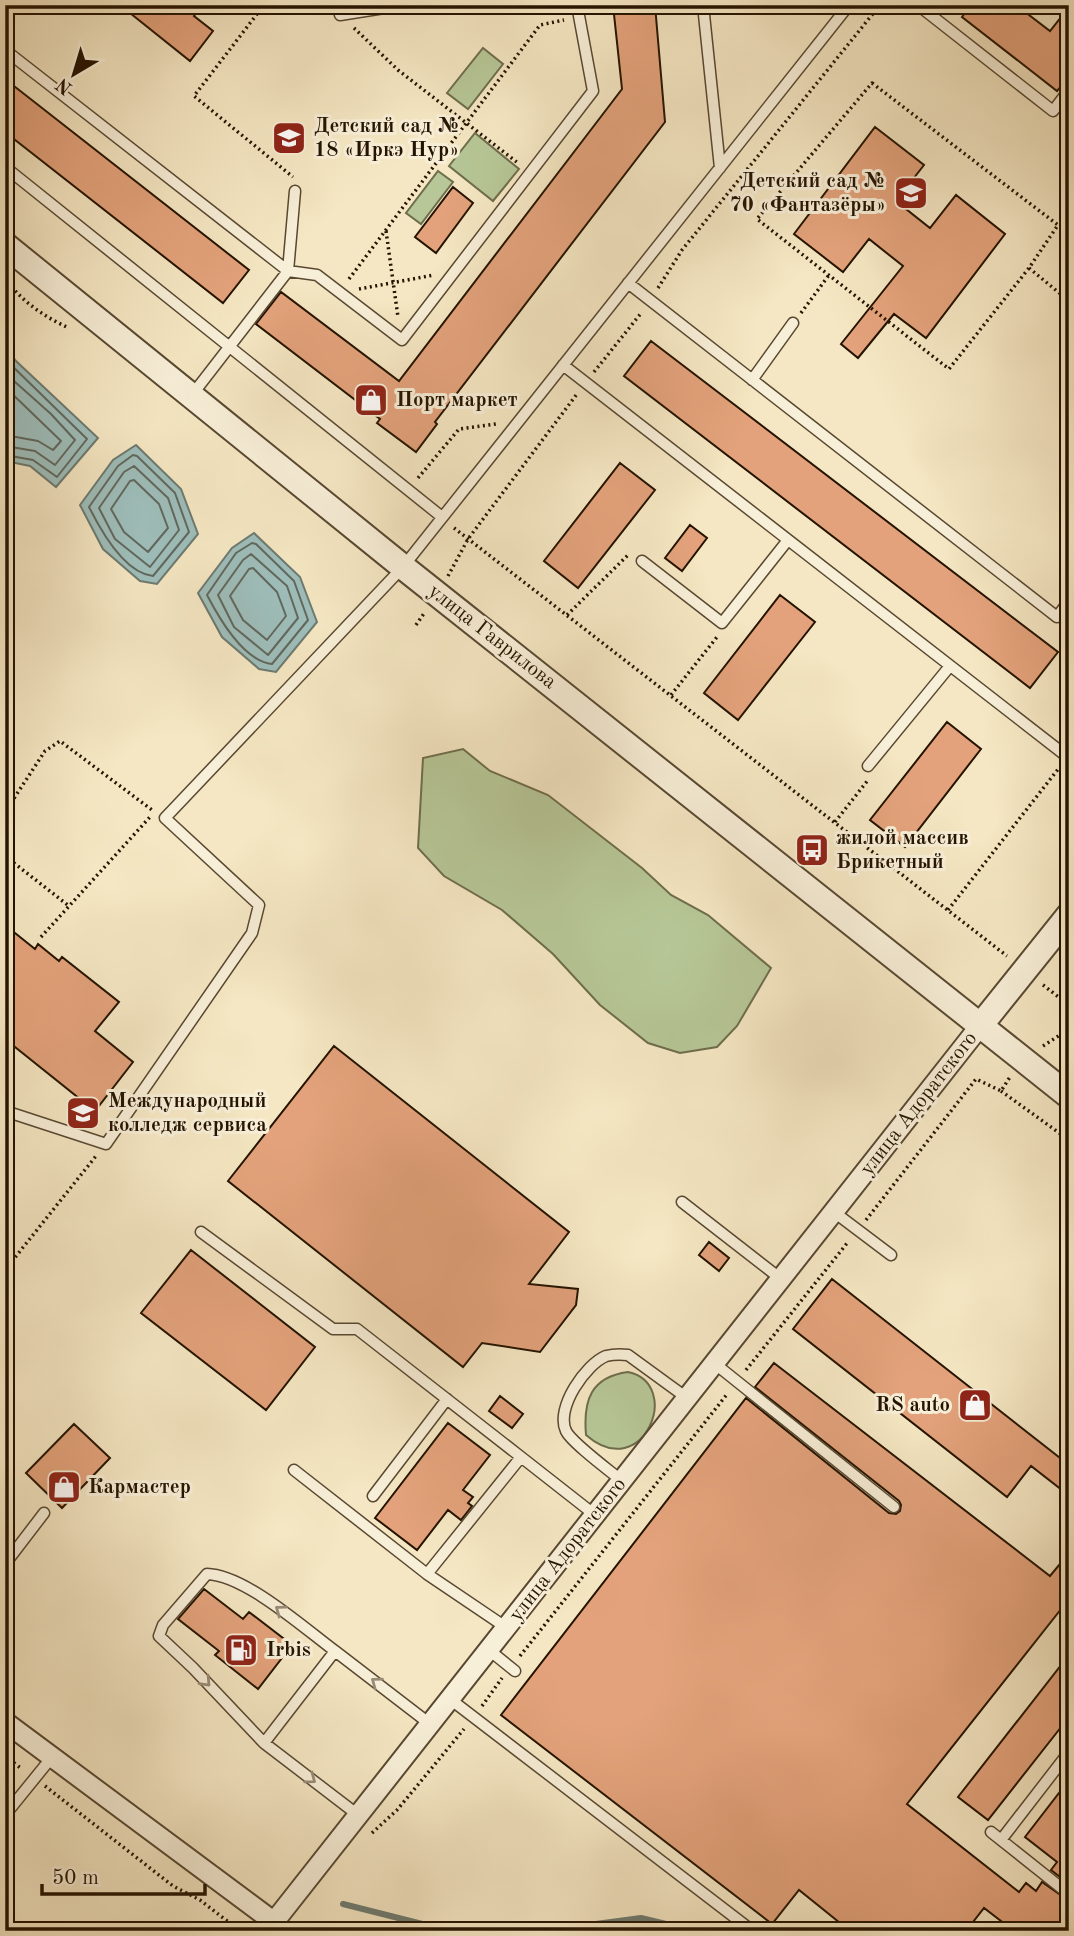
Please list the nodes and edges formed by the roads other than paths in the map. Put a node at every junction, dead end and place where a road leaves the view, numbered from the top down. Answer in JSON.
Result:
{"nodes":[{"id":1,"x":403,"y":5,"type":"edge"},
{"id":2,"x":577,"y":5,"type":"edge"},
{"id":3,"x":703,"y":5,"type":"edge"},
{"id":4,"x":849,"y":5,"type":"edge"},
{"id":5,"x":926,"y":5,"type":"edge"},
{"id":6,"x":340,"y":15,"type":"road end"},
{"id":7,"x":5,"y":50,"type":"edge"},
{"id":8,"x":1069,"y":90,"type":"edge"},
{"id":9,"x":5,"y":167,"type":"edge"},
{"id":10,"x":720,"y":168,"type":"junction"},
{"id":11,"x":295,"y":191,"type":"road end"},
{"id":12,"x":5,"y":245,"type":"edge"},
{"id":13,"x":288,"y":271,"type":"junction"},
{"id":14,"x":628,"y":284,"type":"junction"},
{"id":15,"x":793,"y":323,"type":"road end"},
{"id":16,"x":229,"y":347,"type":"junction"},
{"id":17,"x":563,"y":365,"type":"junction"},
{"id":18,"x":752,"y":380,"type":"junction"},
{"id":19,"x":192,"y":395,"type":"junction"},
{"id":20,"x":442,"y":517,"type":"junction"},
{"id":21,"x":788,"y":540,"type":"junction"},
{"id":22,"x":642,"y":561,"type":"road end"},
{"id":23,"x":403,"y":567,"type":"junction"},
{"id":24,"x":1069,"y":601,"type":"edge"},
{"id":25,"x":950,"y":666,"type":"junction"},
{"id":26,"x":1068,"y":758,"type":"edge"},
{"id":27,"x":869,"y":766,"type":"road end"},
{"id":28,"x":1069,"y":915,"type":"edge"},
{"id":29,"x":980,"y":1026,"type":"junction"},
{"id":30,"x":1069,"y":1096,"type":"edge"},
{"id":31,"x":5,"y":1111,"type":"edge"},
{"id":32,"x":682,"y":1202,"type":"dead end"},
{"id":33,"x":834,"y":1212,"type":"junction"},
{"id":34,"x":201,"y":1232,"type":"dead end"},
{"id":35,"x":891,"y":1255,"type":"dead end"},
{"id":36,"x":781,"y":1279,"type":"junction"},
{"id":37,"x":714,"y":1363,"type":"junction"},
{"id":38,"x":687,"y":1398,"type":"junction"},
{"id":39,"x":447,"y":1399,"type":"junction"},
{"id":40,"x":521,"y":1457,"type":"junction"},
{"id":41,"x":294,"y":1470,"type":"dead end"},
{"id":42,"x":622,"y":1481,"type":"junction"},
{"id":43,"x":373,"y":1496,"type":"dead end"},
{"id":44,"x":894,"y":1507,"type":"dead end"},
{"id":45,"x":44,"y":1513,"type":"dead end"},
{"id":46,"x":595,"y":1515,"type":"junction"},
{"id":47,"x":5,"y":1564,"type":"edge"},
{"id":48,"x":427,"y":1574,"type":"junction"},
{"id":49,"x":507,"y":1628,"type":"junction"},
{"id":50,"x":489,"y":1650,"type":"junction"},
{"id":51,"x":335,"y":1651,"type":"junction"},
{"id":52,"x":512,"y":1670,"type":"road end"},
{"id":53,"x":450,"y":1699,"type":"junction"},
{"id":54,"x":5,"y":1722,"type":"edge"},
{"id":55,"x":430,"y":1724,"type":"junction"},
{"id":56,"x":264,"y":1743,"type":"junction"},
{"id":57,"x":1069,"y":1752,"type":"edge"},
{"id":58,"x":52,"y":1757,"type":"junction"},
{"id":59,"x":5,"y":1815,"type":"edge"},
{"id":60,"x":358,"y":1815,"type":"junction"},
{"id":61,"x":991,"y":1832,"type":"dead end"},
{"id":62,"x":1001,"y":1840,"type":"junction"},
{"id":63,"x":1069,"y":1894,"type":"edge"},
{"id":64,"x":272,"y":1926,"type":"edge"},
{"id":65,"x":746,"y":1926,"type":"dead end"}],
"edges":[{"from":1,"to":6,"type":"lane"},
{"from":2,"to":13,"type":"lane"},
{"from":3,"to":10,"type":"lane"},
{"from":4,"to":10,"type":"lane"},
{"from":5,"to":8,"type":"lane"},
{"from":7,"to":13,"type":"lane"},
{"from":9,"to":16,"type":"lane"},
{"from":10,"to":14,"type":"lane"},
{"from":11,"to":13,"type":"lane"},
{"from":12,"to":19,"type":"street","name":"улица Гаврилова"},
{"from":13,"to":16,"type":"lane"},
{"from":14,"to":17,"type":"lane"},
{"from":14,"to":18,"type":"lane"},
{"from":15,"to":18,"type":"lane"},
{"from":16,"to":19,"type":"lane"},
{"from":16,"to":20,"type":"lane"},
{"from":17,"to":20,"type":"lane"},
{"from":17,"to":21,"type":"lane"},
{"from":18,"to":24,"type":"lane"},
{"from":19,"to":23,"type":"street","name":"улица Гаврилова"},
{"from":20,"to":23,"type":"lane"},
{"from":21,"to":22,"type":"lane"},
{"from":21,"to":25,"type":"lane"},
{"from":23,"to":29,"type":"street","name":"улица Гаврилова"},
{"from":23,"to":31,"type":"lane"},
{"from":25,"to":26,"type":"lane"},
{"from":25,"to":27,"type":"lane"},
{"from":28,"to":29,"type":"street","name":"улица Адоратского"},
{"from":29,"to":30,"type":"street","name":"улица Гаврилова"},
{"from":29,"to":33,"type":"street","name":"улица Адоратского"},
{"from":32,"to":36,"type":"lane"},
{"from":33,"to":35,"type":"lane"},
{"from":33,"to":36,"type":"street","name":"улица Адоратского"},
{"from":34,"to":39,"type":"lane"},
{"from":36,"to":37,"type":"street","name":"улица Адоратского"},
{"from":37,"to":38,"type":"street","name":"улица Адоратского"},
{"from":37,"to":44,"type":"lane"},
{"from":38,"to":42,"type":"street","name":"улица Адоратского"},
{"from":38,"to":42,"type":"lane"},
{"from":39,"to":40,"type":"lane"},
{"from":39,"to":43,"type":"lane"},
{"from":40,"to":46,"type":"lane"},
{"from":40,"to":48,"type":"lane"},
{"from":41,"to":48,"type":"lane"},
{"from":42,"to":46,"type":"street","name":"улица Адоратского"},
{"from":45,"to":47,"type":"lane"},
{"from":46,"to":49,"type":"street","name":"улица Адоратского"},
{"from":48,"to":49,"type":"lane"},
{"from":49,"to":50,"type":"street","name":"улица Адоратского"},
{"from":50,"to":52,"type":"lane"},
{"from":50,"to":53,"type":"street","name":"улица Адоратского"},
{"from":55,"to":51,"type":"lane","one_way":true},
{"from":51,"to":56,"type":"lane"},
{"from":51,"to":56,"type":"lane","one_way":true},
{"from":53,"to":55,"type":"street","name":"улица Адоратского"},
{"from":53,"to":65,"type":"lane"},
{"from":54,"to":58,"type":"street","name":"улица Адоратского"},
{"from":55,"to":60,"type":"street","name":"улица Адоратского"},
{"from":56,"to":60,"type":"lane","one_way":true},
{"from":57,"to":62,"type":"lane"},
{"from":58,"to":59,"type":"lane"},
{"from":58,"to":64,"type":"street","name":"улица Адоратского"},
{"from":60,"to":64,"type":"street","name":"улица Адоратского"},
{"from":61,"to":62,"type":"lane"},
{"from":62,"to":63,"type":"lane"}]}
